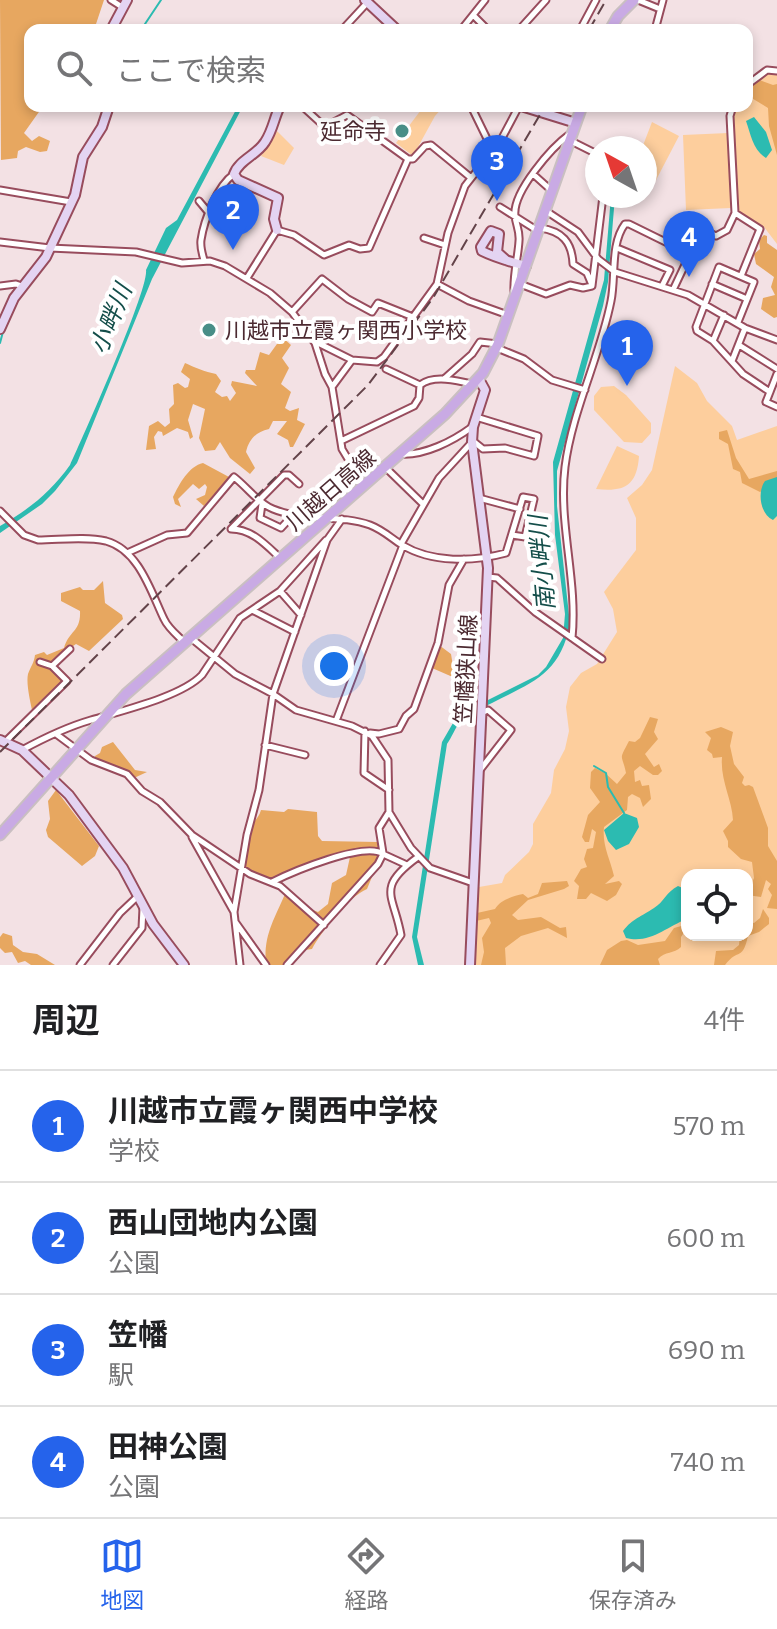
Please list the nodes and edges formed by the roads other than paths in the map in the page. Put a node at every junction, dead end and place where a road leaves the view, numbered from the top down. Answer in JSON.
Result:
{"nodes":[{"id":1,"x":111,"y":0,"type":"edge"},
{"id":2,"x":485,"y":0,"type":"edge"},
{"id":3,"x":546,"y":0,"type":"edge"},
{"id":4,"x":596,"y":0,"type":"edge"},
{"id":5,"x":636,"y":0,"type":"edge"},
{"id":6,"x":663,"y":0,"type":"edge"},
{"id":7,"x":370,"y":2,"type":"edge"},
{"id":8,"x":125,"y":4,"type":"edge"},
{"id":9,"x":660,"y":9,"type":"junction"},
{"id":10,"x":474,"y":16,"type":"junction"},
{"id":11,"x":114,"y":24,"type":"edge"},
{"id":12,"x":349,"y":24,"type":"edge"},
{"id":13,"x":391,"y":24,"type":"edge"},
{"id":14,"x":467,"y":24,"type":"edge"},
{"id":15,"x":482,"y":24,"type":"edge"},
{"id":16,"x":524,"y":24,"type":"edge"},
{"id":17,"x":583,"y":24,"type":"edge"},
{"id":18,"x":613,"y":24,"type":"edge"},
{"id":19,"x":656,"y":24,"type":"edge"},
{"id":20,"x":777,"y":71,"type":"edge"},
{"id":21,"x":753,"y":80,"type":"edge"},
{"id":22,"x":107,"y":112,"type":"edge"},
{"id":23,"x":278,"y":112,"type":"edge"},
{"id":24,"x":309,"y":112,"type":"edge"},
{"id":25,"x":474,"y":112,"type":"edge"},
{"id":26,"x":517,"y":112,"type":"edge"},
{"id":27,"x":532,"y":112,"type":"edge"},
{"id":28,"x":580,"y":112,"type":"edge"},
{"id":29,"x":731,"y":112,"type":"edge"},
{"id":30,"x":573,"y":132,"type":"junction"},
{"id":31,"x":585,"y":143,"type":"edge"},
{"id":32,"x":492,"y":149,"type":"junction"},
{"id":33,"x":505,"y":155,"type":"dead end"},
{"id":34,"x":408,"y":159,"type":"junction"},
{"id":35,"x":234,"y":174,"type":"junction"},
{"id":36,"x":533,"y":174,"type":"junction"},
{"id":37,"x":470,"y":177,"type":"junction"},
{"id":38,"x":0,"y":190,"type":"edge"},
{"id":39,"x":552,"y":191,"type":"junction"},
{"id":40,"x":199,"y":201,"type":"dead end"},
{"id":41,"x":71,"y":202,"type":"junction"},
{"id":42,"x":500,"y":207,"type":"dead end"},
{"id":43,"x":602,"y":208,"type":"edge"},
{"id":44,"x":546,"y":210,"type":"junction"},
{"id":45,"x":735,"y":213,"type":"junction"},
{"id":46,"x":210,"y":214,"type":"junction"},
{"id":47,"x":515,"y":217,"type":"junction"},
{"id":48,"x":277,"y":230,"type":"junction"},
{"id":49,"x":539,"y":230,"type":"junction"},
{"id":50,"x":424,"y":238,"type":"dead end"},
{"id":51,"x":0,"y":242,"type":"edge"},
{"id":52,"x":445,"y":245,"type":"junction"},
{"id":53,"x":50,"y":248,"type":"junction"},
{"id":54,"x":617,"y":248,"type":"junction"},
{"id":55,"x":690,"y":254,"type":"junction"},
{"id":56,"x":598,"y":258,"type":"junction"},
{"id":57,"x":204,"y":260,"type":"junction"},
{"id":58,"x":506,"y":260,"type":"dead end"},
{"id":59,"x":521,"y":264,"type":"junction"},
{"id":60,"x":614,"y":271,"type":"junction"},
{"id":61,"x":741,"y":276,"type":"junction"},
{"id":62,"x":247,"y":278,"type":"junction"},
{"id":63,"x":437,"y":284,"type":"junction"},
{"id":64,"x":519,"y":284,"type":"junction"},
{"id":65,"x":712,"y":284,"type":"junction"},
{"id":66,"x":0,"y":286,"type":"edge"},
{"id":67,"x":23,"y":286,"type":"junction"},
{"id":68,"x":592,"y":286,"type":"junction"},
{"id":69,"x":662,"y":286,"type":"junction"},
{"id":70,"x":673,"y":290,"type":"junction"},
{"id":71,"x":515,"y":296,"type":"junction"},
{"id":72,"x":747,"y":299,"type":"junction"},
{"id":73,"x":705,"y":304,"type":"junction"},
{"id":74,"x":292,"y":312,"type":"junction"},
{"id":75,"x":508,"y":315,"type":"junction"},
{"id":76,"x":724,"y":315,"type":"junction"},
{"id":77,"x":413,"y":317,"type":"junction"},
{"id":78,"x":738,"y":322,"type":"junction"},
{"id":79,"x":745,"y":328,"type":"junction"},
{"id":80,"x":0,"y":329,"type":"edge"},
{"id":81,"x":314,"y":340,"type":"junction"},
{"id":82,"x":777,"y":340,"type":"edge"},
{"id":83,"x":713,"y":341,"type":"junction"},
{"id":84,"x":739,"y":345,"type":"junction"},
{"id":85,"x":498,"y":346,"type":"junction"},
{"id":86,"x":352,"y":360,"type":"junction"},
{"id":87,"x":732,"y":361,"type":"junction"},
{"id":88,"x":386,"y":369,"type":"dead end"},
{"id":89,"x":777,"y":371,"type":"edge"},
{"id":90,"x":444,"y":379,"type":"junction"},
{"id":91,"x":476,"y":382,"type":"junction"},
{"id":92,"x":420,"y":385,"type":"junction"},
{"id":93,"x":332,"y":387,"type":"junction"},
{"id":94,"x":584,"y":389,"type":"junction"},
{"id":95,"x":770,"y":392,"type":"junction"},
{"id":96,"x":777,"y":407,"type":"edge"},
{"id":97,"x":475,"y":422,"type":"junction"},
{"id":98,"x":341,"y":441,"type":"junction"},
{"id":99,"x":472,"y":442,"type":"junction"},
{"id":100,"x":399,"y":454,"type":"junction"},
{"id":101,"x":385,"y":467,"type":"junction"},
{"id":102,"x":299,"y":484,"type":"dead end"},
{"id":103,"x":364,"y":485,"type":"junction"},
{"id":104,"x":479,"y":498,"type":"junction"},
{"id":105,"x":261,"y":502,"type":"junction"},
{"id":106,"x":423,"y":504,"type":"junction"},
{"id":107,"x":520,"y":509,"type":"junction"},
{"id":108,"x":1,"y":512,"type":"edge"},
{"id":109,"x":294,"y":514,"type":"junction"},
{"id":110,"x":328,"y":517,"type":"junction"},
{"id":111,"x":342,"y":518,"type":"junction"},
{"id":112,"x":512,"y":535,"type":"junction"},
{"id":113,"x":327,"y":540,"type":"junction"},
{"id":114,"x":402,"y":545,"type":"junction"},
{"id":115,"x":127,"y":553,"type":"junction"},
{"id":116,"x":280,"y":558,"type":"junction"},
{"id":117,"x":487,"y":558,"type":"junction"},
{"id":118,"x":464,"y":559,"type":"junction"},
{"id":119,"x":488,"y":577,"type":"junction"},
{"id":120,"x":280,"y":591,"type":"junction"},
{"id":121,"x":252,"y":610,"type":"junction"},
{"id":122,"x":301,"y":615,"type":"junction"},
{"id":123,"x":295,"y":632,"type":"junction"},
{"id":124,"x":570,"y":637,"type":"junction"},
{"id":125,"x":187,"y":640,"type":"junction"},
{"id":126,"x":70,"y":649,"type":"dead end"},
{"id":127,"x":214,"y":656,"type":"junction"},
{"id":128,"x":602,"y":659,"type":"dead end"},
{"id":129,"x":40,"y":662,"type":"dead end"},
{"id":130,"x":52,"y":666,"type":"junction"},
{"id":131,"x":273,"y":694,"type":"junction"},
{"id":132,"x":481,"y":712,"type":"junction"},
{"id":133,"x":105,"y":716,"type":"junction"},
{"id":134,"x":336,"y":721,"type":"junction"},
{"id":135,"x":367,"y":732,"type":"junction"},
{"id":136,"x":56,"y":734,"type":"junction"},
{"id":137,"x":3,"y":741,"type":"edge"},
{"id":138,"x":265,"y":745,"type":"junction"},
{"id":139,"x":75,"y":749,"type":"junction"},
{"id":140,"x":22,"y":750,"type":"junction"},
{"id":141,"x":305,"y":755,"type":"dead end"},
{"id":142,"x":479,"y":771,"type":"junction"},
{"id":143,"x":51,"y":777,"type":"junction"},
{"id":144,"x":390,"y":790,"type":"junction"},
{"id":145,"x":389,"y":812,"type":"junction"},
{"id":146,"x":190,"y":833,"type":"junction"},
{"id":147,"x":0,"y":835,"type":"edge"},
{"id":148,"x":383,"y":854,"type":"junction"},
{"id":149,"x":418,"y":857,"type":"junction"},
{"id":150,"x":407,"y":865,"type":"junction"},
{"id":151,"x":242,"y":869,"type":"junction"},
{"id":152,"x":271,"y":882,"type":"junction"},
{"id":153,"x":474,"y":884,"type":"junction"},
{"id":154,"x":141,"y":900,"type":"junction"},
{"id":155,"x":234,"y":912,"type":"junction"},
{"id":156,"x":236,"y":922,"type":"junction"},
{"id":157,"x":324,"y":925,"type":"junction"},
{"id":158,"x":80,"y":965,"type":"edge"},
{"id":159,"x":113,"y":965,"type":"edge"},
{"id":160,"x":184,"y":965,"type":"edge"},
{"id":161,"x":240,"y":965,"type":"edge"},
{"id":162,"x":266,"y":965,"type":"edge"},
{"id":163,"x":287,"y":965,"type":"edge"},
{"id":164,"x":380,"y":965,"type":"edge"},
{"id":165,"x":470,"y":965,"type":"edge"}],
"edges":[{"from":1,"to":8,"type":"street"},
{"from":2,"to":10,"type":"street"},
{"from":3,"to":16,"type":"street"},
{"from":4,"to":17,"type":"street"},
{"from":5,"to":9,"type":"street"},
{"from":5,"to":18,"type":"main road"},
{"from":6,"to":9,"type":"street"},
{"from":7,"to":12,"type":"street"},
{"from":7,"to":13,"type":"street"},
{"from":8,"to":11,"type":"street"},
{"from":9,"to":19,"type":"street"},
{"from":10,"to":14,"type":"street"},
{"from":10,"to":15,"type":"street"},
{"from":20,"to":21,"type":"street"},
{"from":22,"to":41,"type":"street"},
{"from":23,"to":35,"type":"street"},
{"from":24,"to":34,"type":"street"},
{"from":25,"to":32,"type":"street"},
{"from":26,"to":32,"type":"street"},
{"from":27,"to":30,"type":"street"},
{"from":28,"to":30,"type":"main road","name":"川越日高線"},
{"from":29,"to":45,"type":"street"},
{"from":30,"to":31,"type":"street"},
{"from":30,"to":36,"type":"street"},
{"from":30,"to":39,"type":"main road","name":"川越日高線"},
{"from":32,"to":33,"type":"street"},
{"from":32,"to":37,"type":"street"},
{"from":34,"to":37,"type":"street"},
{"from":34,"to":48,"type":"street"},
{"from":35,"to":46,"type":"street"},
{"from":35,"to":48,"type":"street"},
{"from":36,"to":39,"type":"street"},
{"from":36,"to":47,"type":"street"},
{"from":37,"to":52,"type":"street"},
{"from":38,"to":41,"type":"street"},
{"from":39,"to":44,"type":"main road","name":"川越日高線"},
{"from":40,"to":46,"type":"street"},
{"from":41,"to":53,"type":"street"},
{"from":42,"to":47,"type":"street"},
{"from":43,"to":56,"type":"street"},
{"from":44,"to":49,"type":"main road","name":"川越日高線"},
{"from":44,"to":56,"type":"street"},
{"from":45,"to":55,"type":"street"},
{"from":45,"to":61,"type":"street"},
{"from":46,"to":57,"type":"street"},
{"from":47,"to":49,"type":"street"},
{"from":47,"to":59,"type":"street"},
{"from":48,"to":62,"type":"street"},
{"from":49,"to":59,"type":"main road","name":"川越日高線"},
{"from":49,"to":68,"type":"street"},
{"from":50,"to":52,"type":"street"},
{"from":51,"to":53,"type":"street"},
{"from":52,"to":63,"type":"street"},
{"from":53,"to":57,"type":"street"},
{"from":53,"to":67,"type":"street"},
{"from":54,"to":55,"type":"street"},
{"from":54,"to":60,"type":"street"},
{"from":54,"to":69,"type":"street"},
{"from":55,"to":70,"type":"street"},
{"from":56,"to":60,"type":"street"},
{"from":56,"to":68,"type":"street"},
{"from":57,"to":62,"type":"street"},
{"from":58,"to":59,"type":"street"},
{"from":59,"to":64,"type":"main road","name":"川越日高線"},
{"from":59,"to":71,"type":"street"},
{"from":60,"to":69,"type":"street"},
{"from":60,"to":94,"type":"street"},
{"from":61,"to":65,"type":"street"},
{"from":61,"to":72,"type":"street"},
{"from":62,"to":74,"type":"street"},
{"from":63,"to":75,"type":"street"},
{"from":63,"to":77,"type":"street"},
{"from":64,"to":68,"type":"street"},
{"from":64,"to":71,"type":"main road","name":"川越日高線"},
{"from":65,"to":72,"type":"street"},
{"from":65,"to":73,"type":"street"},
{"from":66,"to":67,"type":"street"},
{"from":67,"to":80,"type":"street"},
{"from":69,"to":70,"type":"street"},
{"from":70,"to":73,"type":"street"},
{"from":71,"to":75,"type":"main road","name":"川越日高線"},
{"from":72,"to":78,"type":"street"},
{"from":73,"to":76,"type":"street"},
{"from":73,"to":83,"type":"street"},
{"from":74,"to":77,"type":"street"},
{"from":74,"to":81,"type":"street"},
{"from":75,"to":85,"type":"main road","name":"川越日高線"},
{"from":76,"to":78,"type":"street"},
{"from":76,"to":83,"type":"street"},
{"from":77,"to":86,"type":"street"},
{"from":78,"to":79,"type":"street"},
{"from":79,"to":82,"type":"street"},
{"from":79,"to":84,"type":"street"},
{"from":81,"to":86,"type":"street"},
{"from":81,"to":93,"type":"street"},
{"from":83,"to":87,"type":"street"},
{"from":84,"to":87,"type":"street"},
{"from":84,"to":89,"type":"street"},
{"from":85,"to":90,"type":"street"},
{"from":85,"to":91,"type":"main road","name":"川越日高線"},
{"from":85,"to":94,"type":"street"},
{"from":86,"to":93,"type":"street"},
{"from":87,"to":95,"type":"street"},
{"from":88,"to":92,"type":"street"},
{"from":89,"to":95,"type":"street"},
{"from":90,"to":91,"type":"street"},
{"from":90,"to":92,"type":"street"},
{"from":91,"to":97,"type":"street","name":"笠幡狭山線"},
{"from":91,"to":100,"type":"main road","name":"川越日高線"},
{"from":92,"to":98,"type":"street"},
{"from":93,"to":98,"type":"street"},
{"from":94,"to":124,"type":"street"},
{"from":95,"to":96,"type":"street"},
{"from":97,"to":99,"type":"street","name":"笠幡狭山線"},
{"from":97,"to":99,"type":"street"},
{"from":97,"to":100,"type":"street"},
{"from":98,"to":103,"type":"street"},
{"from":99,"to":104,"type":"street","name":"笠幡狭山線"},
{"from":99,"to":106,"type":"street"},
{"from":100,"to":101,"type":"main road","name":"川越日高線"},
{"from":101,"to":103,"type":"main road","name":"川越日高線"},
{"from":101,"to":106,"type":"street"},
{"from":102,"to":105,"type":"street"},
{"from":103,"to":110,"type":"main road","name":"川越日高線"},
{"from":104,"to":107,"type":"street"},
{"from":104,"to":117,"type":"street","name":"笠幡狭山線"},
{"from":105,"to":109,"type":"street"},
{"from":105,"to":109,"type":"street"},
{"from":105,"to":115,"type":"street"},
{"from":105,"to":116,"type":"street"},
{"from":106,"to":114,"type":"street"},
{"from":107,"to":112,"type":"street"},
{"from":107,"to":112,"type":"street"},
{"from":108,"to":115,"type":"street"},
{"from":109,"to":110,"type":"street"},
{"from":110,"to":111,"type":"street"},
{"from":110,"to":116,"type":"main road","name":"川越日高線"},
{"from":111,"to":113,"type":"street"},
{"from":111,"to":114,"type":"street"},
{"from":112,"to":117,"type":"street"},
{"from":113,"to":120,"type":"street"},
{"from":113,"to":122,"type":"street"},
{"from":114,"to":118,"type":"street"},
{"from":114,"to":134,"type":"street"},
{"from":115,"to":125,"type":"street"},
{"from":116,"to":125,"type":"main road","name":"川越日高線"},
{"from":117,"to":118,"type":"street"},
{"from":117,"to":119,"type":"street","name":"笠幡狭山線"},
{"from":118,"to":135,"type":"street"},
{"from":119,"to":124,"type":"street"},
{"from":119,"to":132,"type":"street","name":"笠幡狭山線"},
{"from":120,"to":121,"type":"street"},
{"from":120,"to":122,"type":"street"},
{"from":121,"to":123,"type":"street"},
{"from":121,"to":127,"type":"street"},
{"from":122,"to":123,"type":"street"},
{"from":123,"to":131,"type":"street"},
{"from":124,"to":128,"type":"street"},
{"from":125,"to":127,"type":"street"},
{"from":125,"to":133,"type":"main road","name":"川越日高線"},
{"from":126,"to":130,"type":"street"},
{"from":127,"to":131,"type":"street"},
{"from":127,"to":133,"type":"street"},
{"from":129,"to":130,"type":"street"},
{"from":130,"to":137,"type":"street"},
{"from":131,"to":134,"type":"street"},
{"from":131,"to":138,"type":"street"},
{"from":132,"to":142,"type":"street","name":"笠幡狭山線"},
{"from":132,"to":142,"type":"street"},
{"from":133,"to":136,"type":"street"},
{"from":133,"to":139,"type":"main road","name":"川越日高線"},
{"from":134,"to":135,"type":"street"},
{"from":135,"to":144,"type":"street"},
{"from":135,"to":144,"type":"street"},
{"from":136,"to":139,"type":"street"},
{"from":136,"to":140,"type":"street"},
{"from":137,"to":140,"type":"street"},
{"from":138,"to":141,"type":"street"},
{"from":138,"to":151,"type":"street"},
{"from":139,"to":143,"type":"main road","name":"川越日高線"},
{"from":139,"to":146,"type":"street"},
{"from":140,"to":143,"type":"street"},
{"from":142,"to":153,"type":"street","name":"笠幡狭山線"},
{"from":143,"to":147,"type":"main road","name":"川越日高線"},
{"from":143,"to":154,"type":"street"},
{"from":144,"to":145,"type":"street"},
{"from":145,"to":148,"type":"street"},
{"from":145,"to":149,"type":"street"},
{"from":146,"to":151,"type":"street"},
{"from":146,"to":155,"type":"street"},
{"from":148,"to":150,"type":"street"},
{"from":148,"to":152,"type":"street"},
{"from":148,"to":157,"type":"street"},
{"from":149,"to":150,"type":"street"},
{"from":149,"to":153,"type":"street"},
{"from":150,"to":164,"type":"street"},
{"from":151,"to":152,"type":"street"},
{"from":151,"to":155,"type":"street"},
{"from":152,"to":157,"type":"street"},
{"from":153,"to":165,"type":"street","name":"笠幡狭山線"},
{"from":154,"to":158,"type":"street"},
{"from":154,"to":159,"type":"street"},
{"from":154,"to":160,"type":"street"},
{"from":155,"to":156,"type":"street"},
{"from":156,"to":161,"type":"street"},
{"from":156,"to":162,"type":"street"},
{"from":157,"to":163,"type":"street"}]}
